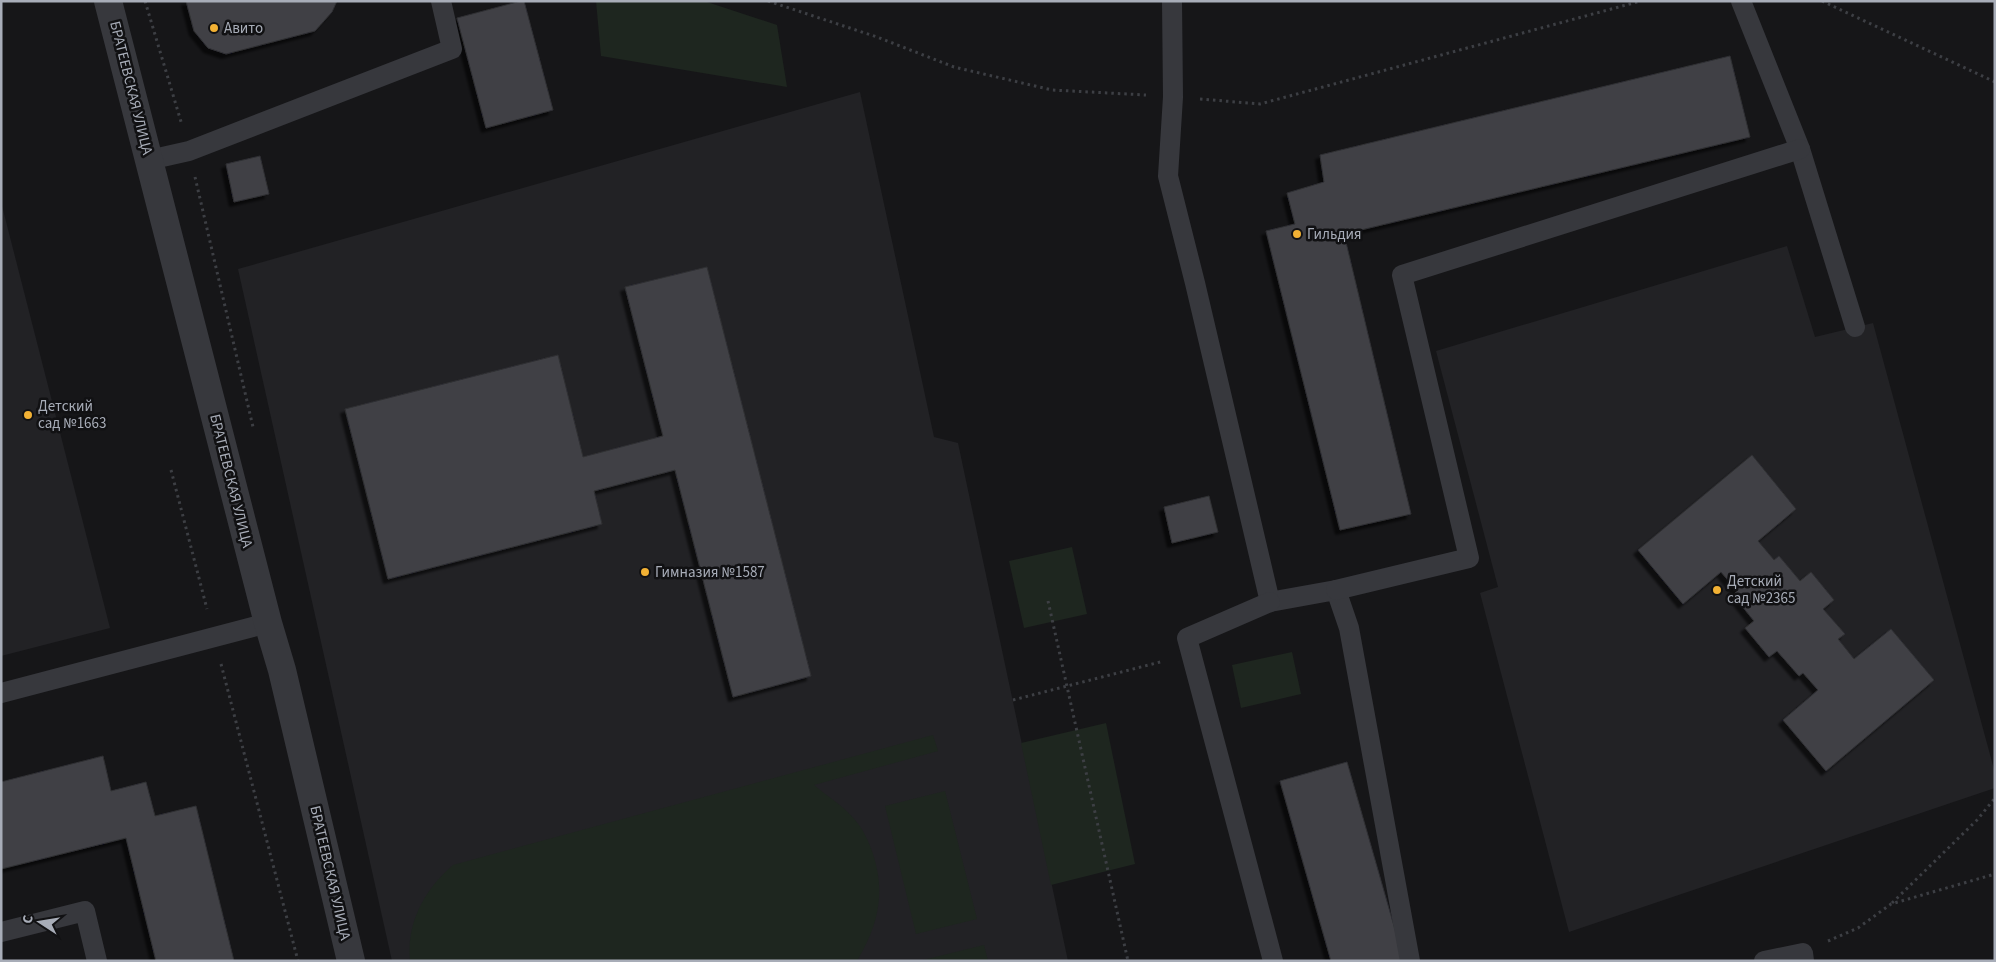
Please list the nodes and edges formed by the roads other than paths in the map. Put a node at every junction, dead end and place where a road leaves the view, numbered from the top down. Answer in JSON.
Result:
{"nodes":[{"id":1,"x":108,"y":1,"type":"edge"},
{"id":2,"x":441,"y":1,"type":"edge"},
{"id":3,"x":1172,"y":1,"type":"edge"},
{"id":4,"x":1741,"y":1,"type":"edge"},
{"id":5,"x":1800,"y":149,"type":"junction"},
{"id":6,"x":149,"y":160,"type":"junction"},
{"id":7,"x":1855,"y":327,"type":"dead end"},
{"id":8,"x":1336,"y":590,"type":"junction"},
{"id":9,"x":1270,"y":602,"type":"junction"},
{"id":10,"x":268,"y":623,"type":"junction"},
{"id":11,"x":1,"y":693,"type":"edge"},
{"id":12,"x":1,"y":932,"type":"edge"},
{"id":13,"x":1803,"y":957,"type":"edge"},
{"id":14,"x":97,"y":961,"type":"edge"},
{"id":15,"x":351,"y":961,"type":"edge"},
{"id":16,"x":1273,"y":961,"type":"edge"},
{"id":17,"x":1410,"y":961,"type":"edge"},
{"id":18,"x":1764,"y":961,"type":"edge"}],
"edges":[{"from":1,"to":6,"type":"street","name":"БРАТЕЕВСКАЯ УЛИЦА"},
{"from":2,"to":6,"type":"lane"},
{"from":3,"to":9,"type":"lane"},
{"from":4,"to":5,"type":"lane"},
{"from":5,"to":7,"type":"lane"},
{"from":5,"to":8,"type":"lane"},
{"from":6,"to":10,"type":"street","name":"БРАТЕЕВСКАЯ УЛИЦА"},
{"from":8,"to":9,"type":"lane"},
{"from":8,"to":17,"type":"lane"},
{"from":9,"to":16,"type":"lane"},
{"from":10,"to":11,"type":"lane"},
{"from":10,"to":15,"type":"street","name":"БРАТЕЕВСКАЯ УЛИЦА"},
{"from":12,"to":14,"type":"lane"},
{"from":13,"to":18,"type":"lane"}]}
